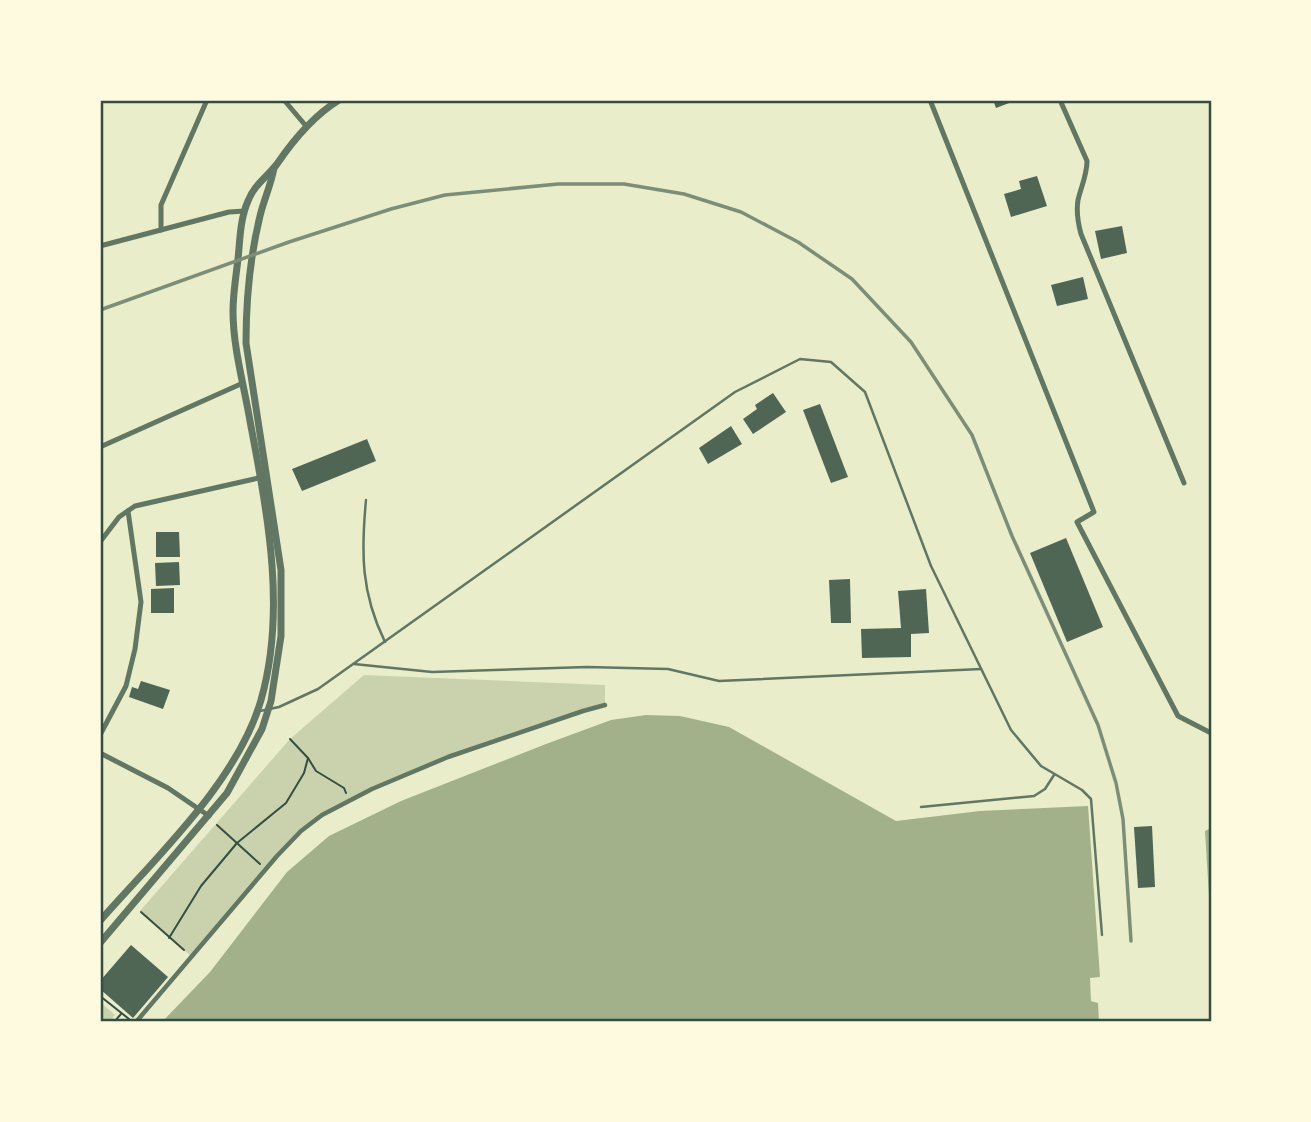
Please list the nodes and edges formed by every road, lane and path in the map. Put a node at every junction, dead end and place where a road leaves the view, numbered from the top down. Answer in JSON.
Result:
{"nodes":[{"id":1,"x":207,"y":100,"type":"edge"},
{"id":2,"x":284,"y":100,"type":"edge"},
{"id":3,"x":339,"y":100,"type":"edge"},
{"id":4,"x":930,"y":100,"type":"edge"},
{"id":5,"x":1060,"y":100,"type":"edge"},
{"id":6,"x":306,"y":126,"type":"junction"},
{"id":7,"x":274,"y":167,"type":"junction"},
{"id":8,"x":244,"y":213,"type":"junction"},
{"id":9,"x":161,"y":230,"type":"junction"},
{"id":10,"x":100,"y":246,"type":"edge"},
{"id":11,"x":243,"y":383,"type":"junction"},
{"id":12,"x":100,"y":447,"type":"edge"},
{"id":13,"x":263,"y":477,"type":"junction"},
{"id":14,"x":1184,"y":484,"type":"dead end"},
{"id":15,"x":366,"y":500,"type":"dead end"},
{"id":16,"x":128,"y":511,"type":"junction"},
{"id":17,"x":100,"y":542,"type":"edge"},
{"id":18,"x":385,"y":642,"type":"junction"},
{"id":19,"x":354,"y":664,"type":"junction"},
{"id":20,"x":981,"y":668,"type":"junction"},
{"id":21,"x":605,"y":705,"type":"dead end"},
{"id":22,"x":268,"y":709,"type":"junction"},
{"id":23,"x":257,"y":711,"type":"junction"},
{"id":24,"x":1211,"y":733,"type":"edge"},
{"id":25,"x":100,"y":735,"type":"edge"},
{"id":26,"x":290,"y":739,"type":"dead end"},
{"id":27,"x":100,"y":753,"type":"edge"},
{"id":28,"x":308,"y":758,"type":"junction"},
{"id":29,"x":1055,"y":774,"type":"junction"},
{"id":30,"x":347,"y":801,"type":"junction"},
{"id":31,"x":921,"y":807,"type":"dead end"},
{"id":32,"x":199,"y":808,"type":"junction"},
{"id":33,"x":209,"y":816,"type":"junction"},
{"id":34,"x":217,"y":825,"type":"dead end"},
{"id":35,"x":237,"y":843,"type":"junction"},
{"id":36,"x":266,"y":869,"type":"junction"},
{"id":37,"x":140,"y":911,"type":"dead end"},
{"id":38,"x":100,"y":920,"type":"edge"},
{"id":39,"x":112,"y":929,"type":"junction"},
{"id":40,"x":1102,"y":935,"type":"dead end"},
{"id":41,"x":169,"y":938,"type":"junction"},
{"id":42,"x":100,"y":943,"type":"edge"},
{"id":43,"x":192,"y":957,"type":"junction"},
{"id":44,"x":100,"y":996,"type":"edge"},
{"id":45,"x":122,"y":1013,"type":"junction"},
{"id":46,"x":114,"y":1022,"type":"edge"},
{"id":47,"x":134,"y":1022,"type":"edge"}],
"edges":[{"from":1,"to":9,"type":"street"},
{"from":2,"to":6,"type":"street"},
{"from":3,"to":6,"type":"street"},
{"from":4,"to":24,"type":"street"},
{"from":5,"to":14,"type":"street"},
{"from":6,"to":7,"type":"street"},
{"from":7,"to":8,"type":"street"},
{"from":7,"to":13,"type":"street"},
{"from":8,"to":9,"type":"street"},
{"from":8,"to":11,"type":"street"},
{"from":9,"to":10,"type":"street"},
{"from":11,"to":12,"type":"street"},
{"from":11,"to":13,"type":"street"},
{"from":13,"to":16,"type":"street"},
{"from":13,"to":22,"type":"street"},
{"from":13,"to":23,"type":"street"},
{"from":15,"to":18,"type":"lane"},
{"from":16,"to":17,"type":"street"},
{"from":16,"to":25,"type":"street"},
{"from":18,"to":19,"type":"lane"},
{"from":18,"to":20,"type":"lane"},
{"from":19,"to":20,"type":"lane"},
{"from":19,"to":22,"type":"lane"},
{"from":20,"to":29,"type":"lane"},
{"from":21,"to":30,"type":"street"},
{"from":22,"to":23,"type":"lane"},
{"from":22,"to":33,"type":"street"},
{"from":23,"to":32,"type":"street"},
{"from":26,"to":28,"type":"path"},
{"from":27,"to":32,"type":"street"},
{"from":28,"to":30,"type":"path"},
{"from":28,"to":35,"type":"path"},
{"from":29,"to":31,"type":"lane"},
{"from":29,"to":40,"type":"lane"},
{"from":30,"to":36,"type":"street"},
{"from":32,"to":33,"type":"street"},
{"from":32,"to":38,"type":"street"},
{"from":33,"to":39,"type":"street"},
{"from":34,"to":35,"type":"path"},
{"from":35,"to":36,"type":"path"},
{"from":35,"to":41,"type":"path"},
{"from":36,"to":43,"type":"street"},
{"from":37,"to":41,"type":"path"},
{"from":38,"to":39,"type":"street"},
{"from":39,"to":42,"type":"street"},
{"from":41,"to":43,"type":"path"},
{"from":43,"to":47,"type":"street"},
{"from":44,"to":45,"type":"path"},
{"from":45,"to":46,"type":"path"},
{"from":45,"to":47,"type":"path"}]}
